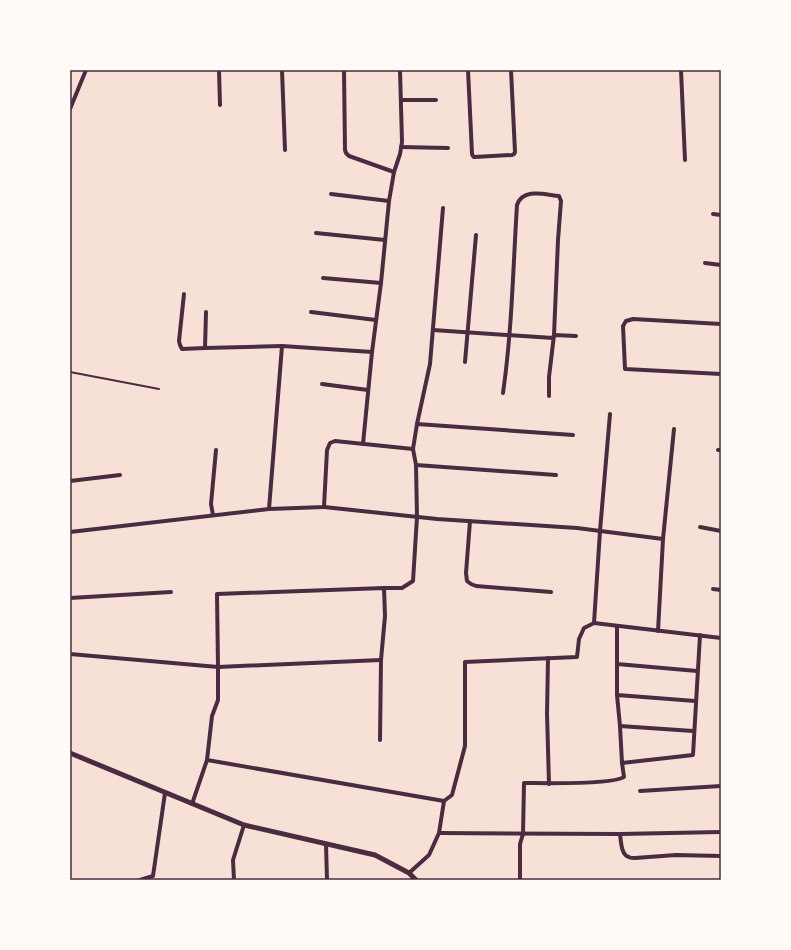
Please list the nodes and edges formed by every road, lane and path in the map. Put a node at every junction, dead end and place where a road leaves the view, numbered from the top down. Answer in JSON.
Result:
{"nodes":[{"id":1,"x":86,"y":70,"type":"edge"},
{"id":2,"x":219,"y":70,"type":"edge"},
{"id":3,"x":282,"y":70,"type":"edge"},
{"id":4,"x":344,"y":70,"type":"edge"},
{"id":5,"x":400,"y":70,"type":"edge"},
{"id":6,"x":468,"y":70,"type":"edge"},
{"id":7,"x":512,"y":70,"type":"edge"},
{"id":8,"x":681,"y":70,"type":"edge"},
{"id":9,"x":400,"y":100,"type":"junction"},
{"id":10,"x":436,"y":100,"type":"dead end"},
{"id":11,"x":220,"y":105,"type":"dead end"},
{"id":12,"x":70,"y":109,"type":"edge"},
{"id":13,"x":401,"y":147,"type":"junction"},
{"id":14,"x":448,"y":148,"type":"dead end"},
{"id":15,"x":284,"y":150,"type":"dead end"},
{"id":16,"x":685,"y":160,"type":"dead end"},
{"id":17,"x":394,"y":172,"type":"junction"},
{"id":18,"x":331,"y":194,"type":"dead end"},
{"id":19,"x":389,"y":201,"type":"junction"},
{"id":20,"x":443,"y":208,"type":"dead end"},
{"id":21,"x":713,"y":214,"type":"dead end"},
{"id":22,"x":721,"y":214,"type":"edge"},
{"id":23,"x":316,"y":233,"type":"dead end"},
{"id":24,"x":476,"y":235,"type":"dead end"},
{"id":25,"x":385,"y":240,"type":"junction"},
{"id":26,"x":705,"y":263,"type":"dead end"},
{"id":27,"x":721,"y":265,"type":"edge"},
{"id":28,"x":323,"y":278,"type":"dead end"},
{"id":29,"x":381,"y":283,"type":"junction"},
{"id":30,"x":184,"y":294,"type":"dead end"},
{"id":31,"x":206,"y":312,"type":"dead end"},
{"id":32,"x":311,"y":312,"type":"dead end"},
{"id":33,"x":376,"y":320,"type":"junction"},
{"id":34,"x":721,"y":324,"type":"edge"},
{"id":35,"x":433,"y":330,"type":"junction"},
{"id":36,"x":468,"y":333,"type":"junction"},
{"id":37,"x":554,"y":335,"type":"junction"},
{"id":38,"x":510,"y":336,"type":"junction"},
{"id":39,"x":576,"y":336,"type":"dead end"},
{"id":40,"x":282,"y":346,"type":"junction"},
{"id":41,"x":205,"y":348,"type":"junction"},
{"id":42,"x":372,"y":352,"type":"junction"},
{"id":43,"x":465,"y":362,"type":"dead end"},
{"id":44,"x":70,"y":372,"type":"edge"},
{"id":45,"x":721,"y":374,"type":"edge"},
{"id":46,"x":322,"y":384,"type":"dead end"},
{"id":47,"x":159,"y":389,"type":"dead end"},
{"id":48,"x":368,"y":390,"type":"junction"},
{"id":49,"x":503,"y":394,"type":"dead end"},
{"id":50,"x":549,"y":396,"type":"dead end"},
{"id":51,"x":610,"y":414,"type":"dead end"},
{"id":52,"x":417,"y":424,"type":"junction"},
{"id":53,"x":674,"y":429,"type":"dead end"},
{"id":54,"x":573,"y":434,"type":"dead end"},
{"id":55,"x":362,"y":444,"type":"junction"},
{"id":56,"x":413,"y":448,"type":"junction"},
{"id":57,"x":216,"y":450,"type":"dead end"},
{"id":58,"x":416,"y":465,"type":"junction"},
{"id":59,"x":120,"y":475,"type":"dead end"},
{"id":60,"x":556,"y":475,"type":"dead end"},
{"id":61,"x":70,"y":481,"type":"edge"},
{"id":62,"x":324,"y":507,"type":"junction"},
{"id":63,"x":269,"y":509,"type":"junction"},
{"id":64,"x":213,"y":515,"type":"junction"},
{"id":65,"x":416,"y":517,"type":"junction"},
{"id":66,"x":470,"y":521,"type":"junction"},
{"id":67,"x":700,"y":527,"type":"dead end"},
{"id":68,"x":600,"y":531,"type":"junction"},
{"id":69,"x":721,"y":531,"type":"edge"},
{"id":70,"x":70,"y":532,"type":"edge"},
{"id":71,"x":663,"y":539,"type":"junction"},
{"id":72,"x":384,"y":588,"type":"junction"},
{"id":73,"x":713,"y":589,"type":"dead end"},
{"id":74,"x":721,"y":590,"type":"edge"},
{"id":75,"x":171,"y":592,"type":"dead end"},
{"id":76,"x":551,"y":592,"type":"dead end"},
{"id":77,"x":70,"y":598,"type":"edge"},
{"id":78,"x":594,"y":623,"type":"junction"},
{"id":79,"x":617,"y":626,"type":"junction"},
{"id":80,"x":658,"y":631,"type":"junction"},
{"id":81,"x":700,"y":635,"type":"junction"},
{"id":82,"x":721,"y":638,"type":"edge"},
{"id":83,"x":70,"y":654,"type":"edge"},
{"id":84,"x":548,"y":658,"type":"junction"},
{"id":85,"x":381,"y":660,"type":"junction"},
{"id":86,"x":617,"y":664,"type":"junction"},
{"id":87,"x":218,"y":668,"type":"junction"},
{"id":88,"x":697,"y":671,"type":"junction"},
{"id":89,"x":617,"y":695,"type":"junction"},
{"id":90,"x":696,"y":701,"type":"junction"},
{"id":91,"x":620,"y":726,"type":"junction"},
{"id":92,"x":693,"y":731,"type":"junction"},
{"id":93,"x":380,"y":740,"type":"dead end"},
{"id":94,"x":70,"y":753,"type":"edge"},
{"id":95,"x":208,"y":760,"type":"junction"},
{"id":96,"x":622,"y":763,"type":"junction"},
{"id":97,"x":548,"y":784,"type":"junction"},
{"id":98,"x":721,"y":786,"type":"edge"},
{"id":99,"x":640,"y":791,"type":"dead end"},
{"id":100,"x":165,"y":792,"type":"junction"},
{"id":101,"x":444,"y":801,"type":"junction"},
{"id":102,"x":192,"y":804,"type":"junction"},
{"id":103,"x":244,"y":825,"type":"junction"},
{"id":104,"x":721,"y":832,"type":"edge"},
{"id":105,"x":440,"y":833,"type":"junction"},
{"id":106,"x":523,"y":834,"type":"junction"},
{"id":107,"x":620,"y":834,"type":"junction"},
{"id":108,"x":326,"y":844,"type":"junction"},
{"id":109,"x":721,"y":856,"type":"edge"},
{"id":110,"x":409,"y":873,"type":"junction"},
{"id":111,"x":140,"y":880,"type":"edge"},
{"id":112,"x":234,"y":880,"type":"edge"},
{"id":113,"x":327,"y":880,"type":"edge"},
{"id":114,"x":416,"y":880,"type":"edge"},
{"id":115,"x":520,"y":880,"type":"edge"}],
"edges":[{"from":1,"to":12,"type":"street"},
{"from":2,"to":11,"type":"street"},
{"from":3,"to":15,"type":"street"},
{"from":4,"to":17,"type":"street"},
{"from":5,"to":9,"type":"street"},
{"from":6,"to":7,"type":"street"},
{"from":8,"to":16,"type":"street"},
{"from":9,"to":10,"type":"street"},
{"from":9,"to":13,"type":"street"},
{"from":13,"to":14,"type":"street"},
{"from":13,"to":17,"type":"street"},
{"from":17,"to":19,"type":"street"},
{"from":18,"to":19,"type":"street"},
{"from":19,"to":25,"type":"street"},
{"from":20,"to":35,"type":"street"},
{"from":21,"to":22,"type":"street"},
{"from":23,"to":25,"type":"street"},
{"from":24,"to":36,"type":"street"},
{"from":25,"to":29,"type":"street"},
{"from":26,"to":27,"type":"street"},
{"from":28,"to":29,"type":"street"},
{"from":29,"to":33,"type":"street"},
{"from":30,"to":41,"type":"street"},
{"from":31,"to":41,"type":"street"},
{"from":32,"to":33,"type":"street"},
{"from":33,"to":42,"type":"street"},
{"from":34,"to":45,"type":"street"},
{"from":35,"to":36,"type":"street"},
{"from":35,"to":52,"type":"street"},
{"from":36,"to":38,"type":"street"},
{"from":36,"to":43,"type":"street"},
{"from":37,"to":38,"type":"street"},
{"from":37,"to":38,"type":"street"},
{"from":37,"to":39,"type":"street"},
{"from":37,"to":50,"type":"street"},
{"from":38,"to":49,"type":"street"},
{"from":40,"to":41,"type":"street"},
{"from":40,"to":42,"type":"street"},
{"from":40,"to":63,"type":"street"},
{"from":42,"to":48,"type":"street"},
{"from":44,"to":47,"type":"lane"},
{"from":46,"to":48,"type":"street"},
{"from":48,"to":55,"type":"street"},
{"from":51,"to":68,"type":"street"},
{"from":52,"to":54,"type":"street"},
{"from":52,"to":56,"type":"street"},
{"from":53,"to":71,"type":"street"},
{"from":55,"to":56,"type":"street"},
{"from":55,"to":62,"type":"street"},
{"from":56,"to":58,"type":"street"},
{"from":57,"to":64,"type":"street"},
{"from":58,"to":60,"type":"street"},
{"from":58,"to":65,"type":"street"},
{"from":59,"to":61,"type":"street"},
{"from":62,"to":63,"type":"street"},
{"from":62,"to":65,"type":"street"},
{"from":63,"to":64,"type":"street"},
{"from":64,"to":70,"type":"street"},
{"from":65,"to":66,"type":"street"},
{"from":65,"to":72,"type":"street"},
{"from":66,"to":68,"type":"street"},
{"from":66,"to":76,"type":"street"},
{"from":67,"to":69,"type":"street"},
{"from":68,"to":71,"type":"street"},
{"from":68,"to":78,"type":"street"},
{"from":71,"to":80,"type":"street"},
{"from":72,"to":85,"type":"street"},
{"from":72,"to":87,"type":"street"},
{"from":73,"to":74,"type":"street"},
{"from":75,"to":77,"type":"street"},
{"from":78,"to":79,"type":"street"},
{"from":78,"to":84,"type":"street"},
{"from":79,"to":80,"type":"street"},
{"from":79,"to":86,"type":"street"},
{"from":80,"to":81,"type":"street"},
{"from":81,"to":82,"type":"street"},
{"from":81,"to":88,"type":"street"},
{"from":83,"to":87,"type":"street"},
{"from":84,"to":97,"type":"street"},
{"from":84,"to":101,"type":"street"},
{"from":85,"to":87,"type":"street"},
{"from":85,"to":93,"type":"street"},
{"from":86,"to":88,"type":"street"},
{"from":86,"to":89,"type":"street"},
{"from":87,"to":95,"type":"street"},
{"from":88,"to":90,"type":"street"},
{"from":89,"to":90,"type":"street"},
{"from":89,"to":91,"type":"street"},
{"from":90,"to":92,"type":"street"},
{"from":91,"to":92,"type":"street"},
{"from":91,"to":96,"type":"street"},
{"from":92,"to":96,"type":"street"},
{"from":94,"to":100,"type":"street"},
{"from":95,"to":101,"type":"street"},
{"from":95,"to":102,"type":"street"},
{"from":96,"to":97,"type":"street"},
{"from":97,"to":106,"type":"street"},
{"from":98,"to":99,"type":"street"},
{"from":100,"to":102,"type":"street"},
{"from":100,"to":111,"type":"street"},
{"from":101,"to":105,"type":"street"},
{"from":102,"to":103,"type":"street"},
{"from":103,"to":108,"type":"street"},
{"from":103,"to":112,"type":"street"},
{"from":104,"to":107,"type":"street"},
{"from":105,"to":106,"type":"street"},
{"from":105,"to":110,"type":"street"},
{"from":106,"to":107,"type":"street"},
{"from":106,"to":115,"type":"street"},
{"from":107,"to":109,"type":"street"},
{"from":108,"to":110,"type":"street"},
{"from":108,"to":113,"type":"street"},
{"from":110,"to":114,"type":"street"}]}
